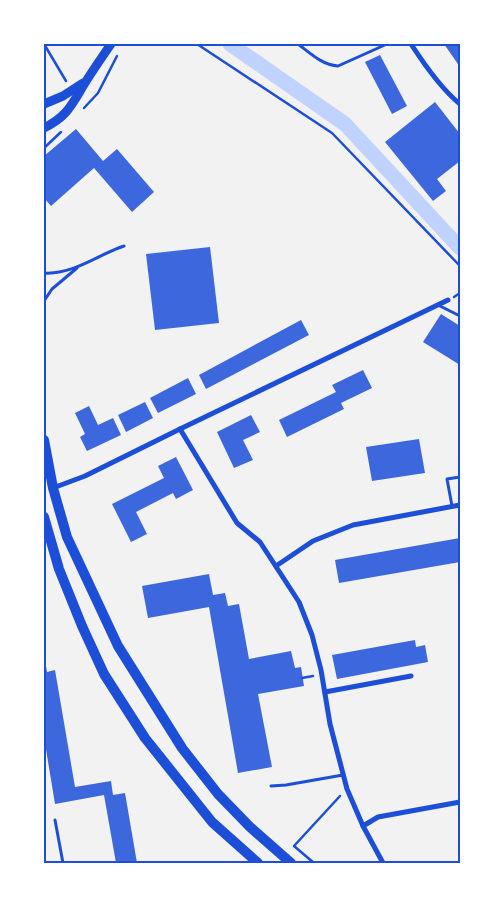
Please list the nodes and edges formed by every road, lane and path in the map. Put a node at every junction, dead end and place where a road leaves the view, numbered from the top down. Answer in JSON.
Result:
{"nodes":[{"id":1,"x":44,"y":44,"type":"edge"},
{"id":2,"x":111,"y":44,"type":"edge"},
{"id":3,"x":197,"y":44,"type":"edge"},
{"id":4,"x":298,"y":44,"type":"edge"},
{"id":5,"x":387,"y":44,"type":"edge"},
{"id":6,"x":411,"y":44,"type":"edge"},
{"id":7,"x":86,"y":82,"type":"junction"},
{"id":8,"x":69,"y":86,"type":"dead end"},
{"id":9,"x":63,"y":96,"type":"junction"},
{"id":10,"x":44,"y":104,"type":"edge"},
{"id":11,"x":460,"y":104,"type":"edge"},
{"id":12,"x":44,"y":109,"type":"edge"},
{"id":13,"x":56,"y":122,"type":"junction"},
{"id":14,"x":44,"y":128,"type":"edge"},
{"id":15,"x":44,"y":136,"type":"edge"},
{"id":16,"x":124,"y":246,"type":"dead end"},
{"id":17,"x":79,"y":266,"type":"junction"},
{"id":18,"x":460,"y":266,"type":"edge"},
{"id":19,"x":44,"y":273,"type":"edge"},
{"id":20,"x":448,"y":300,"type":"dead end"},
{"id":21,"x":44,"y":301,"type":"edge"},
{"id":22,"x":438,"y":305,"type":"junction"},
{"id":23,"x":460,"y":316,"type":"edge"},
{"id":24,"x":180,"y":428,"type":"junction"},
{"id":25,"x":44,"y":440,"type":"edge"},
{"id":26,"x":460,"y":476,"type":"edge"},
{"id":27,"x":48,"y":490,"type":"edge"},
{"id":28,"x":460,"y":505,"type":"edge"},
{"id":29,"x":452,"y":506,"type":"junction"},
{"id":30,"x":44,"y":517,"type":"edge"},
{"id":31,"x":276,"y":566,"type":"junction"},
{"id":32,"x":411,"y":676,"type":"dead end"},
{"id":33,"x":325,"y":692,"type":"junction"},
{"id":34,"x":343,"y":775,"type":"junction"},
{"id":35,"x":271,"y":786,"type":"dead end"},
{"id":36,"x":347,"y":789,"type":"junction"},
{"id":37,"x":460,"y":802,"type":"edge"},
{"id":38,"x":55,"y":820,"type":"dead end"},
{"id":39,"x":363,"y":826,"type":"junction"},
{"id":40,"x":63,"y":863,"type":"edge"},
{"id":41,"x":258,"y":863,"type":"edge"},
{"id":42,"x":292,"y":863,"type":"edge"},
{"id":43,"x":314,"y":863,"type":"edge"},
{"id":44,"x":383,"y":863,"type":"edge"}],
"edges":[{"from":1,"to":8,"type":"path"},
{"from":2,"to":7,"type":"street"},
{"from":3,"to":18,"type":"path"},
{"from":4,"to":5,"type":"lane"},
{"from":6,"to":11,"type":"street"},
{"from":7,"to":9,"type":"street"},
{"from":7,"to":13,"type":"street"},
{"from":9,"to":10,"type":"street"},
{"from":9,"to":12,"type":"street"},
{"from":13,"to":14,"type":"street"},
{"from":13,"to":15,"type":"street"},
{"from":16,"to":17,"type":"lane"},
{"from":17,"to":19,"type":"lane"},
{"from":17,"to":21,"type":"lane"},
{"from":20,"to":22,"type":"street"},
{"from":22,"to":23,"type":"lane"},
{"from":22,"to":24,"type":"street"},
{"from":24,"to":27,"type":"street"},
{"from":24,"to":31,"type":"street"},
{"from":25,"to":27,"type":"main road"},
{"from":26,"to":29,"type":"lane"},
{"from":27,"to":42,"type":"main road"},
{"from":28,"to":29,"type":"street"},
{"from":29,"to":31,"type":"street"},
{"from":30,"to":41,"type":"main road"},
{"from":31,"to":33,"type":"street"},
{"from":32,"to":33,"type":"street"},
{"from":33,"to":34,"type":"street"},
{"from":34,"to":35,"type":"lane"},
{"from":34,"to":36,"type":"street"},
{"from":36,"to":39,"type":"street"},
{"from":36,"to":43,"type":"path"},
{"from":37,"to":39,"type":"street"},
{"from":38,"to":40,"type":"lane"},
{"from":39,"to":44,"type":"street"}]}
